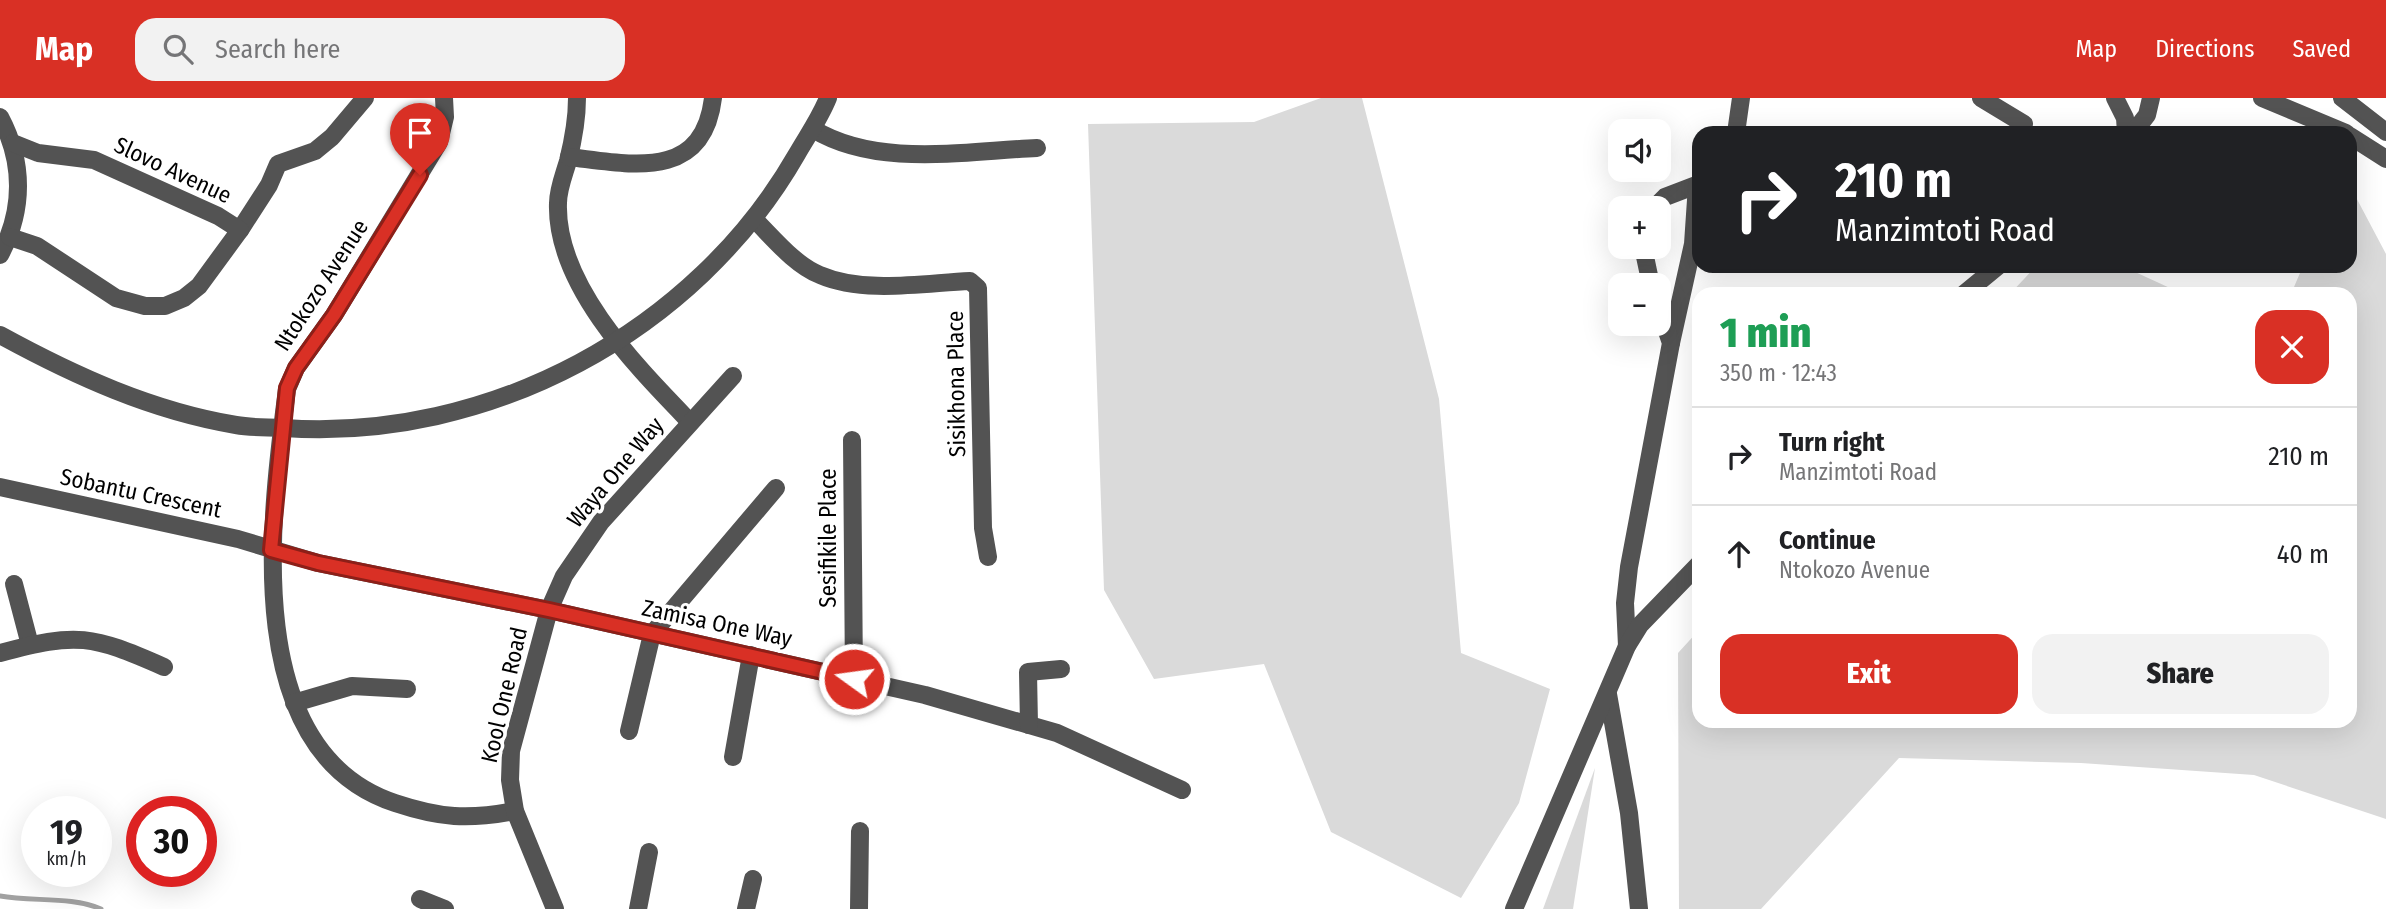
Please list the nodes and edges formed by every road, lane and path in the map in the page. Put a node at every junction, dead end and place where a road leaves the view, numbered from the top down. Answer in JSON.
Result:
{"nodes":[{"id":1,"x":365,"y":98,"type":"edge"},
{"id":2,"x":444,"y":98,"type":"edge"},
{"id":3,"x":577,"y":98,"type":"edge"},
{"id":4,"x":713,"y":98,"type":"edge"},
{"id":5,"x":828,"y":98,"type":"edge"},
{"id":6,"x":1741,"y":98,"type":"edge"},
{"id":7,"x":1981,"y":98,"type":"edge"},
{"id":8,"x":2115,"y":98,"type":"edge"},
{"id":9,"x":2151,"y":98,"type":"edge"},
{"id":10,"x":2262,"y":98,"type":"edge"},
{"id":11,"x":2342,"y":98,"type":"edge"},
{"id":12,"x":0,"y":117,"type":"edge"},
{"id":13,"x":2024,"y":124,"type":"dead end"},
{"id":14,"x":1737,"y":126,"type":"edge"},
{"id":15,"x":2126,"y":126,"type":"edge"},
{"id":16,"x":2138,"y":126,"type":"edge"},
{"id":17,"x":2332,"y":126,"type":"edge"},
{"id":18,"x":813,"y":129,"type":"junction"},
{"id":19,"x":2386,"y":132,"type":"edge"},
{"id":20,"x":2357,"y":140,"type":"edge"},
{"id":21,"x":13,"y":143,"type":"junction"},
{"id":22,"x":1037,"y":148,"type":"dead end"},
{"id":23,"x":569,"y":158,"type":"junction"},
{"id":24,"x":2386,"y":159,"type":"edge"},
{"id":25,"x":1692,"y":187,"type":"edge"},
{"id":26,"x":1668,"y":196,"type":"edge"},
{"id":27,"x":755,"y":220,"type":"junction"},
{"id":28,"x":240,"y":230,"type":"junction"},
{"id":29,"x":10,"y":237,"type":"junction"},
{"id":30,"x":1692,"y":248,"type":"edge"},
{"id":31,"x":0,"y":255,"type":"edge"},
{"id":32,"x":1990,"y":273,"type":"edge"},
{"id":33,"x":1972,"y":287,"type":"edge"},
{"id":34,"x":0,"y":335,"type":"edge"},
{"id":35,"x":1669,"y":336,"type":"edge"},
{"id":36,"x":615,"y":342,"type":"junction"},
{"id":37,"x":1671,"y":343,"type":"junction"},
{"id":38,"x":733,"y":376,"type":"dead end"},
{"id":39,"x":690,"y":422,"type":"junction"},
{"id":40,"x":281,"y":428,"type":"junction"},
{"id":41,"x":852,"y":440,"type":"dead end"},
{"id":42,"x":0,"y":487,"type":"edge"},
{"id":43,"x":776,"y":488,"type":"dead end"},
{"id":44,"x":271,"y":550,"type":"junction"},
{"id":45,"x":988,"y":557,"type":"dead end"},
{"id":46,"x":1692,"y":571,"type":"edge"},
{"id":47,"x":14,"y":584,"type":"dead end"},
{"id":48,"x":549,"y":610,"type":"junction"},
{"id":49,"x":652,"y":634,"type":"junction"},
{"id":50,"x":30,"y":645,"type":"junction"},
{"id":51,"x":1627,"y":646,"type":"junction"},
{"id":52,"x":0,"y":653,"type":"edge"},
{"id":53,"x":751,"y":655,"type":"junction"},
{"id":54,"x":164,"y":667,"type":"dead end"},
{"id":55,"x":1061,"y":668,"type":"dead end"},
{"id":56,"x":854,"y":679,"type":"junction"},
{"id":57,"x":407,"y":689,"type":"dead end"},
{"id":58,"x":1608,"y":693,"type":"junction"},
{"id":59,"x":294,"y":703,"type":"junction"},
{"id":60,"x":1030,"y":725,"type":"junction"},
{"id":61,"x":629,"y":731,"type":"dead end"},
{"id":62,"x":733,"y":757,"type":"dead end"},
{"id":63,"x":1182,"y":790,"type":"dead end"},
{"id":64,"x":515,"y":811,"type":"junction"},
{"id":65,"x":860,"y":831,"type":"dead end"},
{"id":66,"x":649,"y":852,"type":"dead end"},
{"id":67,"x":753,"y":879,"type":"dead end"},
{"id":68,"x":420,"y":899,"type":"dead end"},
{"id":69,"x":445,"y":909,"type":"edge"},
{"id":70,"x":555,"y":909,"type":"edge"},
{"id":71,"x":638,"y":909,"type":"edge"},
{"id":72,"x":746,"y":909,"type":"edge"},
{"id":73,"x":859,"y":909,"type":"edge"},
{"id":74,"x":1514,"y":909,"type":"edge"},
{"id":75,"x":1639,"y":909,"type":"edge"}],
"edges":[{"from":1,"to":28,"type":"street"},
{"from":2,"to":40,"type":"street","name":"Ntokozo Avenue"},
{"from":3,"to":23,"type":"street"},
{"from":4,"to":23,"type":"street"},
{"from":5,"to":18,"type":"street"},
{"from":6,"to":14,"type":"street"},
{"from":7,"to":13,"type":"street"},
{"from":8,"to":15,"type":"street"},
{"from":9,"to":16,"type":"street"},
{"from":10,"to":17,"type":"street"},
{"from":11,"to":19,"type":"street"},
{"from":12,"to":21,"type":"street"},
{"from":18,"to":22,"type":"street"},
{"from":18,"to":27,"type":"street"},
{"from":20,"to":24,"type":"street"},
{"from":21,"to":28,"type":"street","name":"Slovo Avenue"},
{"from":21,"to":29,"type":"street"},
{"from":23,"to":36,"type":"street"},
{"from":25,"to":26,"type":"street"},
{"from":27,"to":36,"type":"street"},
{"from":27,"to":45,"type":"street","name":"Sisikhona Place"},
{"from":28,"to":29,"type":"street","name":"Slovo Avenue"},
{"from":29,"to":31,"type":"street"},
{"from":30,"to":37,"type":"street"},
{"from":32,"to":33,"type":"street"},
{"from":34,"to":40,"type":"street"},
{"from":35,"to":37,"type":"street"},
{"from":36,"to":39,"type":"street"},
{"from":36,"to":40,"type":"street"},
{"from":37,"to":51,"type":"street"},
{"from":38,"to":39,"type":"street","name":"Waya One Way"},
{"from":39,"to":48,"type":"street","name":"Waya One Way"},
{"from":40,"to":44,"type":"street","name":"Ntokozo Avenue"},
{"from":41,"to":56,"type":"street","name":"Sesifikile Place"},
{"from":42,"to":44,"type":"street","name":"Sobantu Crescent"},
{"from":43,"to":49,"type":"street"},
{"from":44,"to":48,"type":"street","name":"Zamisa One Way"},
{"from":44,"to":59,"type":"street","name":"Ntokozo Avenue"},
{"from":46,"to":51,"type":"street"},
{"from":47,"to":50,"type":"street"},
{"from":48,"to":49,"type":"street","name":"Zamisa One Way"},
{"from":48,"to":64,"type":"street","name":"Kool One Road"},
{"from":49,"to":53,"type":"street","name":"Zamisa One Way"},
{"from":49,"to":61,"type":"street"},
{"from":50,"to":52,"type":"street"},
{"from":50,"to":54,"type":"street"},
{"from":51,"to":58,"type":"street"},
{"from":53,"to":56,"type":"street","name":"Zamisa One Way"},
{"from":53,"to":62,"type":"street"},
{"from":55,"to":60,"type":"street"},
{"from":56,"to":60,"type":"street","name":"Zamisa One Way"},
{"from":57,"to":59,"type":"street"},
{"from":58,"to":74,"type":"street"},
{"from":58,"to":75,"type":"street"},
{"from":59,"to":64,"type":"street","name":"Ntokozo Avenue"},
{"from":60,"to":63,"type":"street","name":"Zamisa One Way"},
{"from":64,"to":70,"type":"street","name":"Kool One Road"},
{"from":65,"to":73,"type":"street"},
{"from":66,"to":71,"type":"street"},
{"from":67,"to":72,"type":"street"},
{"from":68,"to":69,"type":"street"}]}
